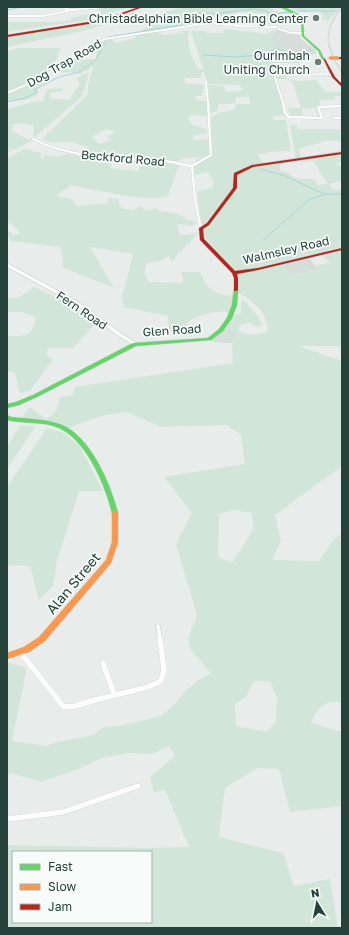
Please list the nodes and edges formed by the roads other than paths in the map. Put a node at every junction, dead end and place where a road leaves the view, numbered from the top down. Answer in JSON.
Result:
{"nodes":[{"id":1,"x":62,"y":7,"type":"edge"},
{"id":2,"x":106,"y":7,"type":"edge"},
{"id":3,"x":134,"y":7,"type":"edge"},
{"id":4,"x":142,"y":7,"type":"edge"},
{"id":5,"x":281,"y":7,"type":"edge"},
{"id":6,"x":285,"y":7,"type":"edge"},
{"id":7,"x":68,"y":10,"type":"junction"},
{"id":8,"x":7,"y":16,"type":"edge"},
{"id":9,"x":252,"y":16,"type":"dead end"},
{"id":10,"x":245,"y":19,"type":"junction"},
{"id":11,"x":266,"y":20,"type":"dead end"},
{"id":12,"x":225,"y":24,"type":"junction"},
{"id":13,"x":277,"y":29,"type":"junction"},
{"id":14,"x":304,"y":33,"type":"junction"},
{"id":15,"x":7,"y":34,"type":"edge"},
{"id":16,"x":317,"y":49,"type":"junction"},
{"id":17,"x":341,"y":57,"type":"edge"},
{"id":18,"x":326,"y":58,"type":"junction"},
{"id":19,"x":304,"y":65,"type":"dead end"},
{"id":20,"x":274,"y":67,"type":"dead end"},
{"id":21,"x":310,"y":74,"type":"junction"},
{"id":22,"x":332,"y":74,"type":"junction"},
{"id":23,"x":292,"y":75,"type":"dead end"},
{"id":24,"x":206,"y":81,"type":"dead end"},
{"id":25,"x":342,"y":82,"type":"edge"},
{"id":26,"x":342,"y":86,"type":"edge"},
{"id":27,"x":7,"y":93,"type":"edge"},
{"id":28,"x":342,"y":106,"type":"edge"},
{"id":29,"x":335,"y":118,"type":"dead end"},
{"id":30,"x":342,"y":118,"type":"edge"},
{"id":31,"x":33,"y":139,"type":"dead end"},
{"id":32,"x":342,"y":153,"type":"edge"},
{"id":33,"x":192,"y":166,"type":"junction"},
{"id":34,"x":201,"y":228,"type":"junction"},
{"id":35,"x":342,"y":249,"type":"edge"},
{"id":36,"x":7,"y":266,"type":"edge"},
{"id":37,"x":234,"y":273,"type":"junction"},
{"id":38,"x":135,"y":344,"type":"junction"},
{"id":39,"x":7,"y":406,"type":"edge"},
{"id":40,"x":7,"y":417,"type":"edge"},
{"id":41,"x":158,"y":626,"type":"dead end"},
{"id":42,"x":21,"y":653,"type":"junction"},
{"id":43,"x":7,"y":656,"type":"edge"},
{"id":44,"x":103,"y":663,"type":"dead end"},
{"id":45,"x":114,"y":694,"type":"junction"},
{"id":46,"x":138,"y":786,"type":"dead end"},
{"id":47,"x":7,"y":819,"type":"edge"}],
"edges":[{"from":1,"to":7,"type":"street"},
{"from":2,"to":7,"type":"street"},
{"from":3,"to":15,"type":"main road"},
{"from":4,"to":15,"type":"main road"},
{"from":5,"to":14,"type":"main road"},
{"from":6,"to":14,"type":"main road"},
{"from":7,"to":8,"type":"street"},
{"from":9,"to":10,"type":"street"},
{"from":10,"to":11,"type":"street"},
{"from":10,"to":12,"type":"street"},
{"from":12,"to":13,"type":"street","name":"Dog Trap Road"},
{"from":12,"to":27,"type":"street","name":"Dog Trap Road"},
{"from":13,"to":14,"type":"street","name":"Dog Trap Road"},
{"from":13,"to":14,"type":"street"},
{"from":14,"to":16,"type":"main road"},
{"from":14,"to":18,"type":"main road"},
{"from":16,"to":18,"type":"main road"},
{"from":16,"to":22,"type":"street"},
{"from":17,"to":18,"type":"main road","bridge":true},
{"from":18,"to":22,"type":"main road"},
{"from":18,"to":25,"type":"main road"},
{"from":19,"to":21,"type":"street"},
{"from":20,"to":28,"type":"street"},
{"from":21,"to":22,"type":"street"},
{"from":21,"to":23,"type":"street"},
{"from":22,"to":26,"type":"main road"},
{"from":24,"to":33,"type":"street"},
{"from":29,"to":30,"type":"street"},
{"from":31,"to":33,"type":"street","name":"Beckford Road"},
{"from":32,"to":34,"type":"main road"},
{"from":33,"to":34,"type":"street"},
{"from":34,"to":37,"type":"main road"},
{"from":35,"to":37,"type":"main road","name":"Walmsley Road"},
{"from":36,"to":38,"type":"street","name":"Fern Road"},
{"from":37,"to":38,"type":"main road","name":"Glen Road"},
{"from":38,"to":39,"type":"main road","name":"Glen Road"},
{"from":40,"to":42,"type":"main road","name":"Alan Street"},
{"from":41,"to":45,"type":"street"},
{"from":42,"to":43,"type":"main road","name":"Alan Street"},
{"from":42,"to":45,"type":"street"},
{"from":44,"to":45,"type":"street"},
{"from":46,"to":47,"type":"street"}]}
